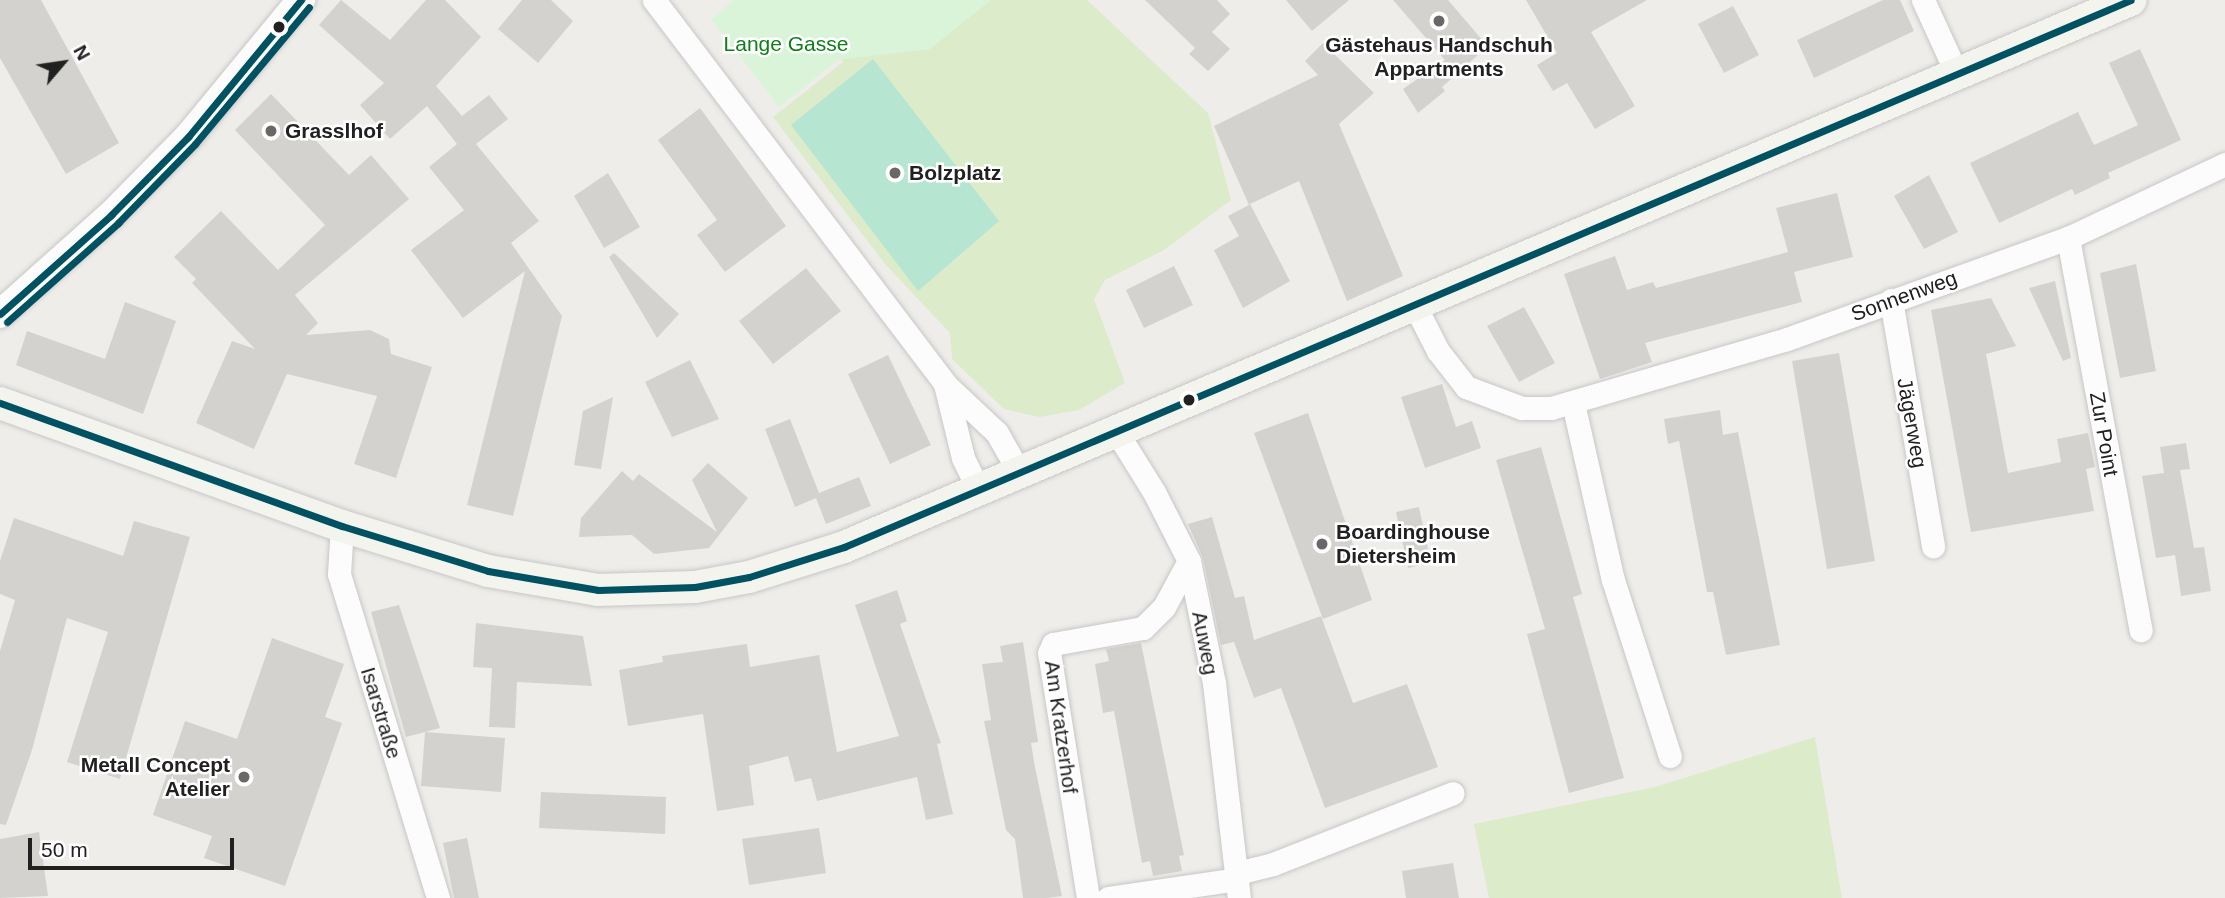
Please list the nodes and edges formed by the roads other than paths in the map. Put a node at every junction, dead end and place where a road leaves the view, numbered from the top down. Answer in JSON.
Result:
{"nodes":[{"id":1,"x":300,"y":0,"type":"edge"},
{"id":2,"x":654,"y":0,"type":"edge"},
{"id":3,"x":1923,"y":0,"type":"edge"},
{"id":4,"x":2131,"y":0,"type":"edge"},
{"id":5,"x":1956,"y":72,"type":"junction"},
{"id":6,"x":2225,"y":164,"type":"edge"},
{"id":7,"x":2068,"y":238,"type":"junction"},
{"id":8,"x":1891,"y":300,"type":"junction"},
{"id":9,"x":1414,"y":304,"type":"junction"},
{"id":10,"x":0,"y":314,"type":"edge"},
{"id":11,"x":945,"y":384,"type":"junction"},
{"id":12,"x":0,"y":403,"type":"edge"},
{"id":13,"x":1573,"y":403,"type":"junction"},
{"id":14,"x":1116,"y":431,"type":"junction"},
{"id":15,"x":1019,"y":472,"type":"junction"},
{"id":16,"x":978,"y":489,"type":"junction"},
{"id":17,"x":342,"y":526,"type":"junction"},
{"id":18,"x":1933,"y":546,"type":"dead end"},
{"id":19,"x":1189,"y":561,"type":"junction"},
{"id":20,"x":2141,"y":631,"type":"dead end"},
{"id":21,"x":1670,"y":756,"type":"dead end"},
{"id":22,"x":1453,"y":793,"type":"dead end"},
{"id":23,"x":1238,"y":884,"type":"edge"},
{"id":24,"x":438,"y":898,"type":"edge"},
{"id":25,"x":1088,"y":898,"type":"edge"},
{"id":26,"x":1108,"y":898,"type":"edge"}],
"edges":[{"from":1,"to":10,"type":"street"},
{"from":2,"to":11,"type":"street"},
{"from":3,"to":5,"type":"street"},
{"from":4,"to":5,"type":"main road"},
{"from":5,"to":9,"type":"main road"},
{"from":6,"to":7,"type":"street","name":"Sonnenweg"},
{"from":7,"to":8,"type":"street","name":"Sonnenweg"},
{"from":7,"to":20,"type":"street","name":"Zur Point"},
{"from":8,"to":13,"type":"street","name":"Sonnenweg"},
{"from":8,"to":18,"type":"street","name":"Jägerweg"},
{"from":9,"to":13,"type":"street","name":"Sonnenweg"},
{"from":9,"to":14,"type":"main road"},
{"from":11,"to":15,"type":"street"},
{"from":11,"to":16,"type":"street"},
{"from":12,"to":17,"type":"main road"},
{"from":13,"to":21,"type":"street"},
{"from":14,"to":15,"type":"main road"},
{"from":14,"to":19,"type":"street","name":"Auweg"},
{"from":15,"to":16,"type":"main road"},
{"from":16,"to":17,"type":"main road"},
{"from":17,"to":24,"type":"street","name":"Isarstraße"},
{"from":19,"to":23,"type":"street","name":"Auweg"},
{"from":19,"to":25,"type":"street","name":"Am Kratzerhof"},
{"from":22,"to":23,"type":"street"},
{"from":23,"to":26,"type":"street"}]}
